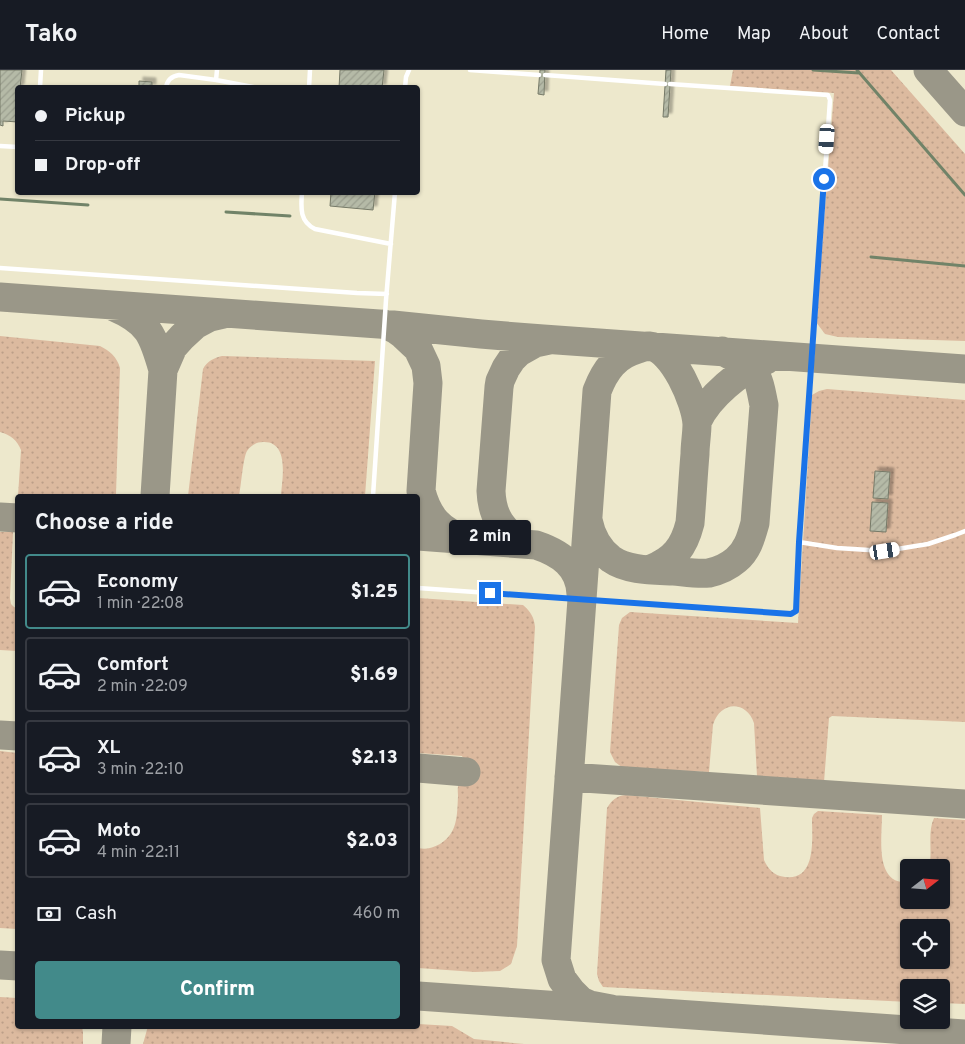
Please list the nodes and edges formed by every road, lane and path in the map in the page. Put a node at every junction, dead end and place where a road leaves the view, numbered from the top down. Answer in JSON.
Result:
{"nodes":[{"id":1,"x":41,"y":70,"type":"edge"},
{"id":2,"x":217,"y":70,"type":"edge"},
{"id":3,"x":310,"y":70,"type":"edge"},
{"id":4,"x":409,"y":70,"type":"edge"},
{"id":5,"x":470,"y":70,"type":"edge"},
{"id":6,"x":216,"y":80,"type":"junction"},
{"id":7,"x":40,"y":85,"type":"edge"},
{"id":8,"x":167,"y":85,"type":"edge"},
{"id":9,"x":243,"y":85,"type":"edge"},
{"id":10,"x":309,"y":85,"type":"edge"},
{"id":11,"x":405,"y":85,"type":"edge"},
{"id":12,"x":0,"y":146,"type":"edge"},
{"id":13,"x":15,"y":146,"type":"edge"},
{"id":14,"x":302,"y":195,"type":"edge"},
{"id":15,"x":395,"y":195,"type":"edge"},
{"id":16,"x":391,"y":244,"type":"junction"},
{"id":17,"x":0,"y":268,"type":"edge"},
{"id":18,"x":387,"y":294,"type":"junction"},
{"id":19,"x":373,"y":494,"type":"edge"},
{"id":20,"x":965,"y":530,"type":"edge"},
{"id":21,"x":799,"y":542,"type":"junction"},
{"id":22,"x":420,"y":588,"type":"edge"}],
"edges":[{"from":1,"to":7,"type":"lane"},
{"from":2,"to":6,"type":"lane"},
{"from":3,"to":10,"type":"lane"},
{"from":4,"to":11,"type":"lane"},
{"from":5,"to":21,"type":"lane"},
{"from":6,"to":8,"type":"lane"},
{"from":6,"to":9,"type":"lane"},
{"from":12,"to":13,"type":"lane"},
{"from":14,"to":16,"type":"lane"},
{"from":15,"to":16,"type":"lane"},
{"from":16,"to":18,"type":"lane"},
{"from":17,"to":18,"type":"lane"},
{"from":18,"to":19,"type":"lane"},
{"from":20,"to":21,"type":"lane"},
{"from":21,"to":22,"type":"lane"}]}
